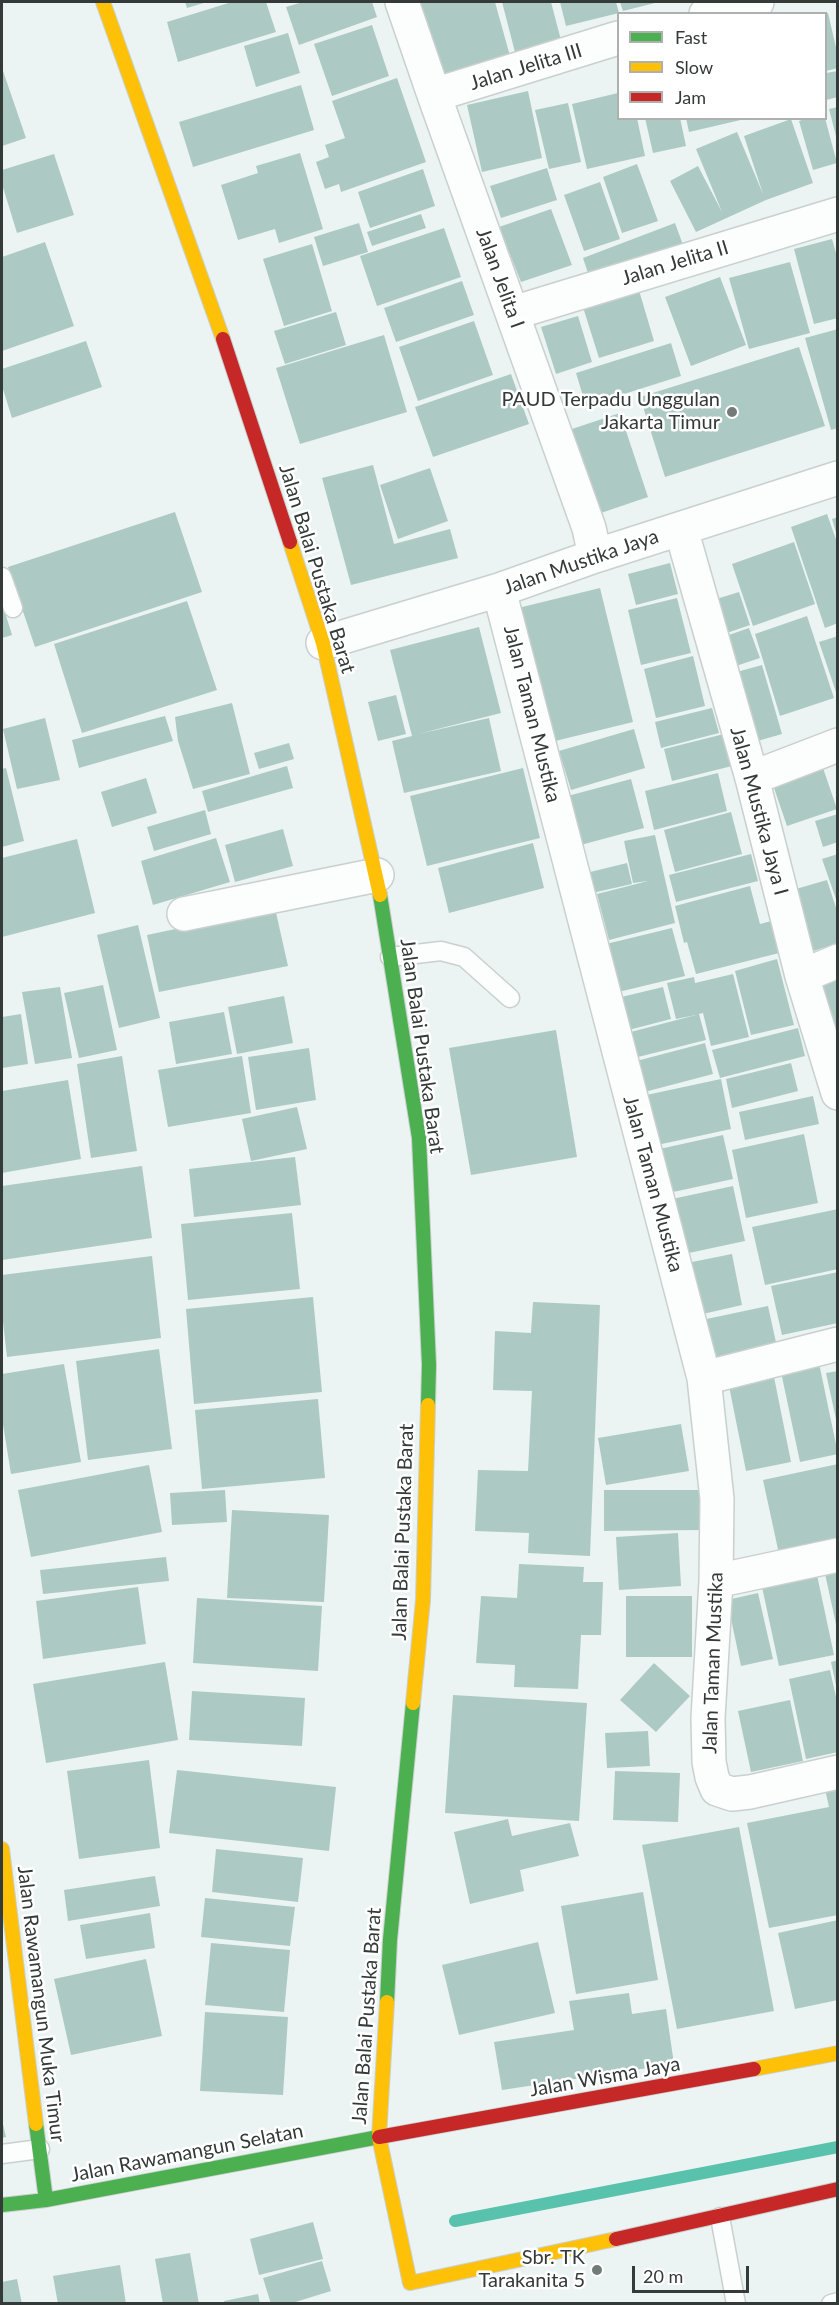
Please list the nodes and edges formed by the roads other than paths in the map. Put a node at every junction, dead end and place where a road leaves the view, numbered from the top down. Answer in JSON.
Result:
{"nodes":[{"id":1,"x":103,"y":2,"type":"edge"},
{"id":2,"x":402,"y":2,"type":"edge"},
{"id":3,"x":757,"y":2,"type":"edge"},
{"id":4,"x":714,"y":12,"type":"edge"},
{"id":5,"x":617,"y":38,"type":"edge"},
{"id":6,"x":434,"y":95,"type":"junction"},
{"id":7,"x":837,"y":214,"type":"edge"},
{"id":8,"x":513,"y":313,"type":"junction"},
{"id":9,"x":837,"y":478,"type":"edge"},
{"id":10,"x":681,"y":529,"type":"junction"},
{"id":11,"x":595,"y":556,"type":"junction"},
{"id":12,"x":2,"y":577,"type":"edge"},
{"id":13,"x":499,"y":590,"type":"junction"},
{"id":14,"x":13,"y":608,"type":"dead end"},
{"id":15,"x":323,"y":643,"type":"junction"},
{"id":16,"x":837,"y":745,"type":"edge"},
{"id":17,"x":752,"y":778,"type":"junction"},
{"id":18,"x":377,"y":875,"type":"junction"},
{"id":19,"x":184,"y":914,"type":"dead end"},
{"id":20,"x":390,"y":957,"type":"junction"},
{"id":21,"x":837,"y":961,"type":"edge"},
{"id":22,"x":801,"y":976,"type":"junction"},
{"id":23,"x":510,"y":998,"type":"dead end"},
{"id":24,"x":837,"y":1093,"type":"edge"},
{"id":25,"x":837,"y":1344,"type":"edge"},
{"id":26,"x":704,"y":1378,"type":"junction"},
{"id":27,"x":837,"y":1555,"type":"edge"},
{"id":28,"x":716,"y":1581,"type":"junction"},
{"id":29,"x":837,"y":1772,"type":"edge"},
{"id":30,"x":2,"y":1849,"type":"edge"},
{"id":31,"x":5,"y":1903,"type":"edge"},
{"id":32,"x":837,"y":2053,"type":"edge"},
{"id":33,"x":379,"y":2137,"type":"junction"},
{"id":34,"x":40,"y":2149,"type":"junction"},
{"id":35,"x":2,"y":2154,"type":"edge"},
{"id":36,"x":837,"y":2189,"type":"edge"},
{"id":37,"x":46,"y":2200,"type":"junction"},
{"id":38,"x":2,"y":2205,"type":"edge"},
{"id":39,"x":720,"y":2217,"type":"junction"},
{"id":40,"x":412,"y":2294,"type":"edge"},
{"id":41,"x":837,"y":2302,"type":"edge"},
{"id":42,"x":736,"y":2304,"type":"edge"},
{"id":43,"x":831,"y":2304,"type":"edge"}],
"edges":[{"from":1,"to":15,"type":"street","name":"Jalan Balai Pustaka Barat"},
{"from":2,"to":6,"type":"street","name":"Jalan Jelita I"},
{"from":3,"to":4,"type":"street"},
{"from":5,"to":6,"type":"street","name":"Jalan Jelita III"},
{"from":6,"to":8,"type":"street","name":"Jalan Jelita I"},
{"from":7,"to":8,"type":"street","name":"Jalan Jelita II"},
{"from":8,"to":11,"type":"street","name":"Jalan Jelita I"},
{"from":9,"to":10,"type":"street","name":"Jalan Mustika Jaya"},
{"from":10,"to":11,"type":"street","name":"Jalan Mustika Jaya"},
{"from":10,"to":17,"type":"street","name":"Jalan Mustika Jaya I"},
{"from":11,"to":13,"type":"street","name":"Jalan Mustika Jaya"},
{"from":12,"to":14,"type":"lane"},
{"from":13,"to":15,"type":"street","name":"Jalan Mustika Jaya"},
{"from":13,"to":26,"type":"street","name":"Jalan Taman Mustika"},
{"from":15,"to":18,"type":"street","name":"Jalan Balai Pustaka Barat"},
{"from":16,"to":17,"type":"street"},
{"from":17,"to":22,"type":"street","name":"Jalan Mustika Jaya I"},
{"from":18,"to":19,"type":"street"},
{"from":18,"to":20,"type":"street","name":"Jalan Balai Pustaka Barat"},
{"from":20,"to":23,"type":"lane"},
{"from":20,"to":33,"type":"street","name":"Jalan Balai Pustaka Barat"},
{"from":21,"to":22,"type":"street"},
{"from":22,"to":24,"type":"street","name":"Jalan Mustika Jaya I"},
{"from":25,"to":26,"type":"street"},
{"from":26,"to":28,"type":"street","name":"Jalan Taman Mustika"},
{"from":27,"to":28,"type":"street"},
{"from":28,"to":29,"type":"street","name":"Jalan Taman Mustika"},
{"from":30,"to":31,"type":"street","name":"Jalan Rawamangun Muka Timur"},
{"from":31,"to":34,"type":"street","name":"Jalan Rawamangun Muka Timur"},
{"from":32,"to":33,"type":"street","name":"Jalan Wisma Jaya"},
{"from":33,"to":37,"type":"street","name":"Jalan Rawamangun Selatan"},
{"from":33,"to":40,"type":"street","name":"Jalan Balai Pustaka Barat"},
{"from":34,"to":35,"type":"lane"},
{"from":34,"to":37,"type":"street","name":"Jalan Rawamangun Muka Timur"},
{"from":36,"to":39,"type":"street"},
{"from":37,"to":38,"type":"street","name":"Jalan Rawamangun Selatan"},
{"from":39,"to":40,"type":"street"},
{"from":39,"to":42,"type":"lane"},
{"from":41,"to":43,"type":"lane"}]}
